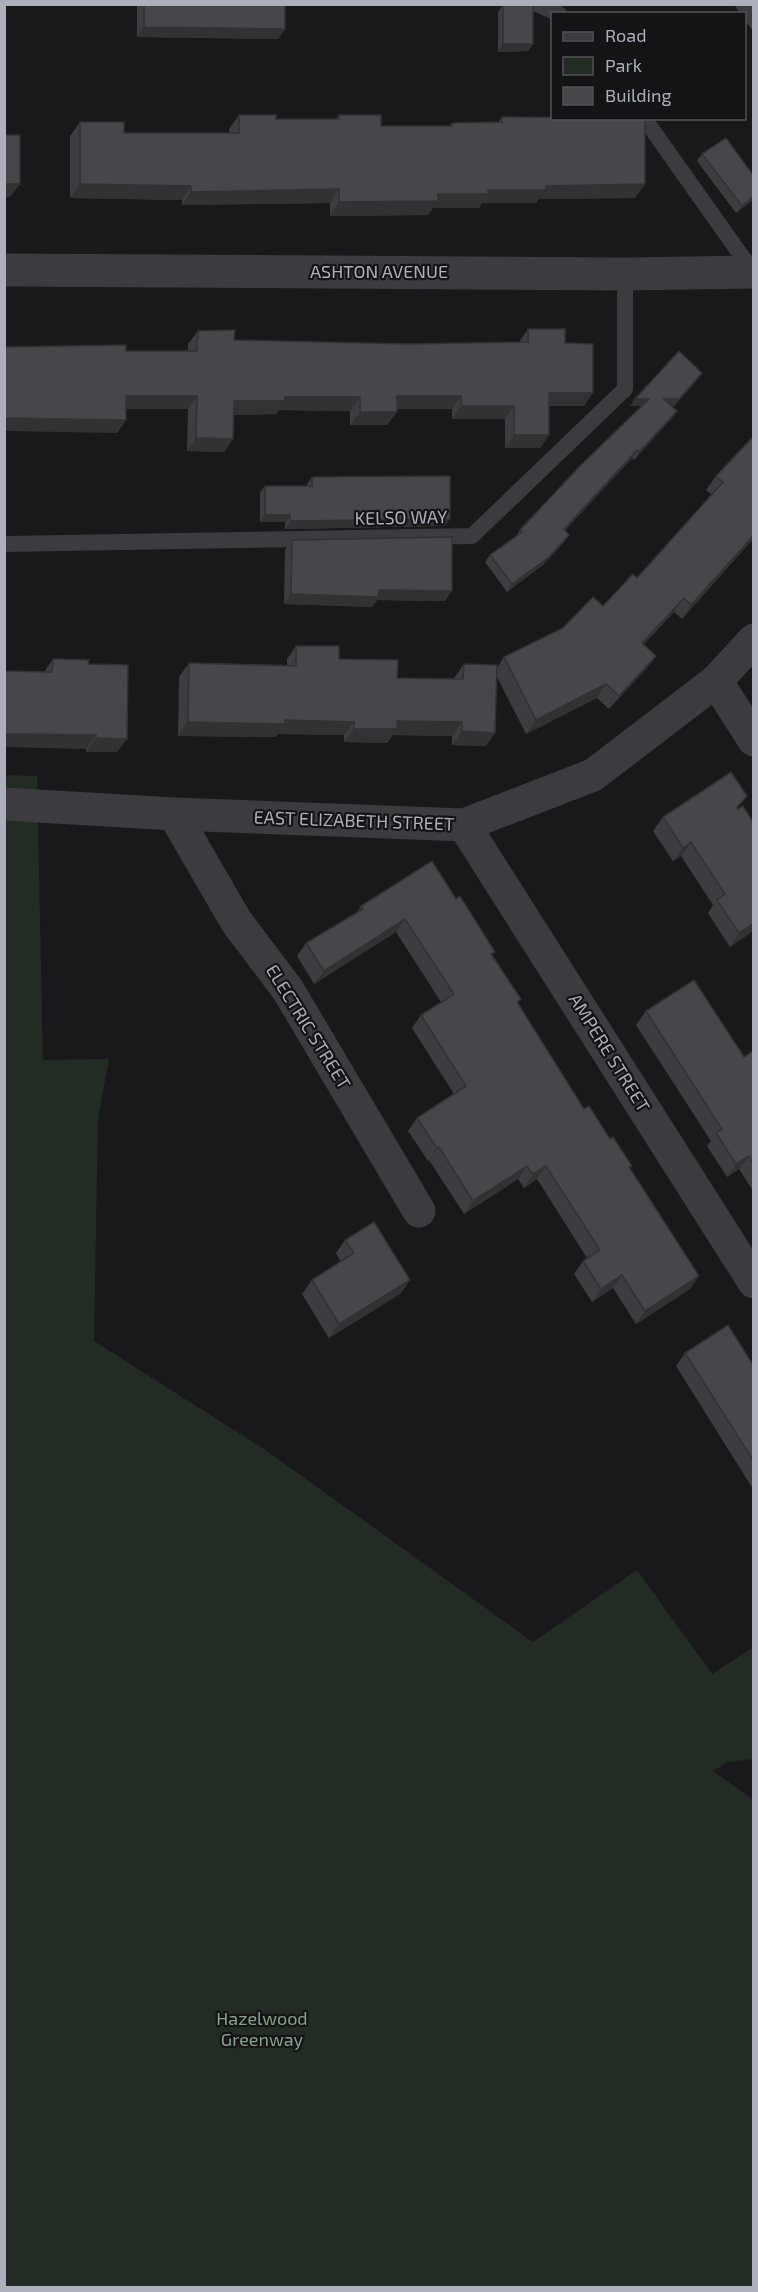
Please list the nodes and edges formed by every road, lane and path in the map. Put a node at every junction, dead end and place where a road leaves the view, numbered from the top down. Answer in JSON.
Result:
{"nodes":[{"id":1,"x":537,"y":4,"type":"edge"},
{"id":2,"x":555,"y":12,"type":"edge"},
{"id":3,"x":645,"y":120,"type":"edge"},
{"id":4,"x":4,"y":270,"type":"edge"},
{"id":5,"x":753,"y":272,"type":"edge"},
{"id":6,"x":625,"y":274,"type":"junction"},
{"id":7,"x":4,"y":544,"type":"edge"},
{"id":8,"x":753,"y":640,"type":"edge"},
{"id":9,"x":716,"y":681,"type":"junction"},
{"id":10,"x":753,"y":740,"type":"edge"},
{"id":11,"x":4,"y":804,"type":"edge"},
{"id":12,"x":174,"y":814,"type":"junction"},
{"id":13,"x":464,"y":825,"type":"junction"},
{"id":14,"x":419,"y":1210,"type":"dead end"},
{"id":15,"x":753,"y":1282,"type":"edge"}],
"edges":[{"from":1,"to":2,"type":"lane"},
{"from":3,"to":5,"type":"lane"},
{"from":4,"to":6,"type":"street","name":"ASHTON AVENUE"},
{"from":5,"to":6,"type":"street","name":"ASHTON AVENUE"},
{"from":6,"to":7,"type":"lane","name":"KELSO WAY"},
{"from":8,"to":9,"type":"street","name":"EAST ELIZABETH STREET"},
{"from":9,"to":10,"type":"street"},
{"from":9,"to":13,"type":"street","name":"EAST ELIZABETH STREET"},
{"from":11,"to":12,"type":"street","name":"EAST ELIZABETH STREET"},
{"from":12,"to":13,"type":"street","name":"EAST ELIZABETH STREET"},
{"from":12,"to":14,"type":"street","name":"ELECTRIC STREET"},
{"from":13,"to":15,"type":"street","name":"AMPERE STREET"}]}
